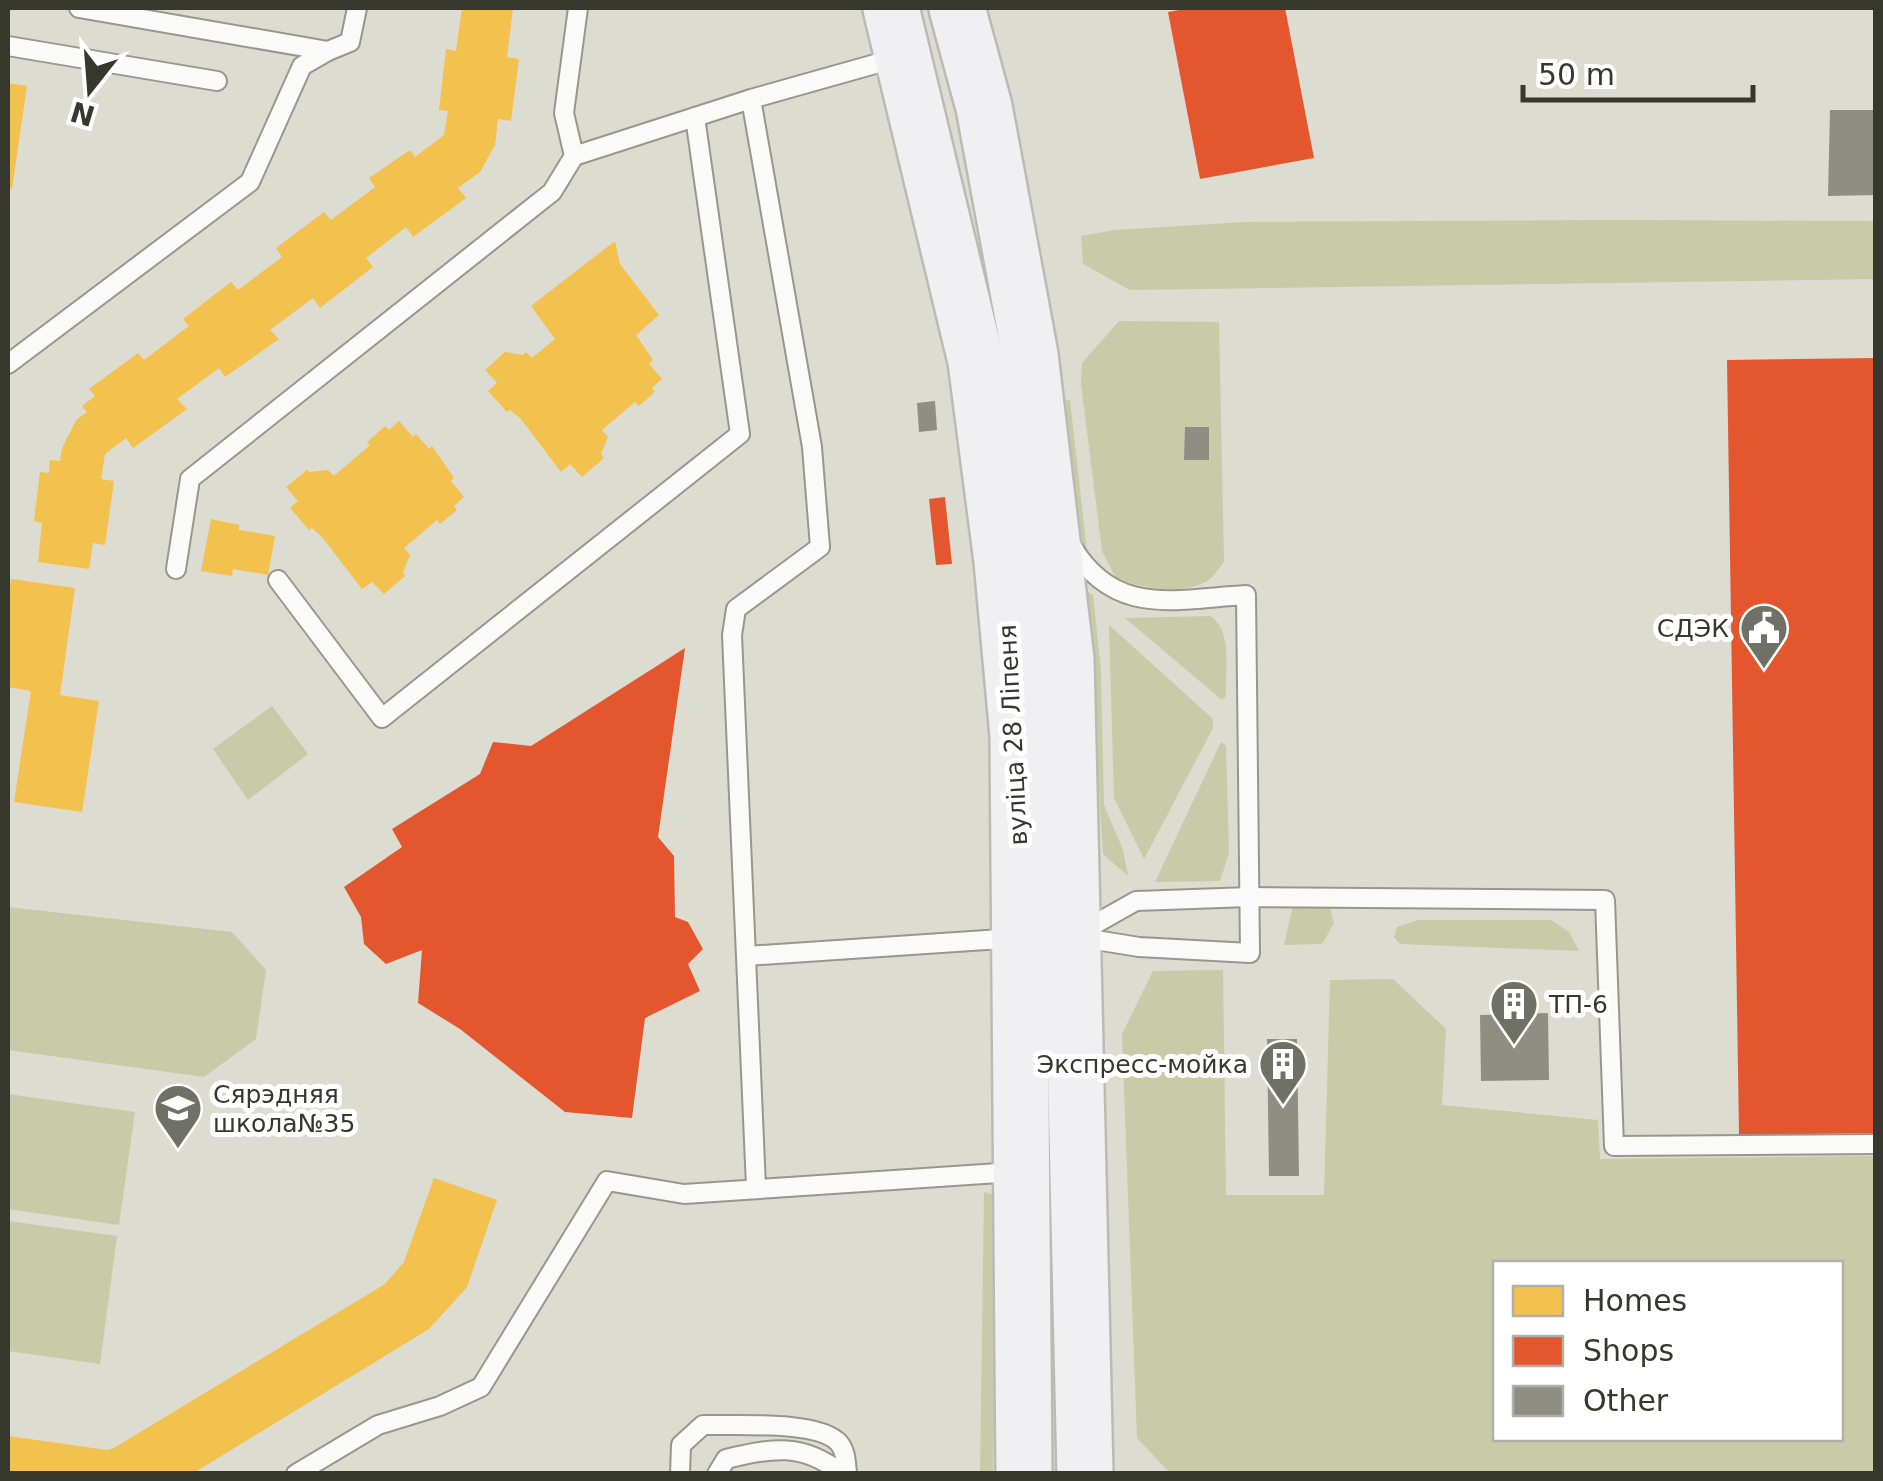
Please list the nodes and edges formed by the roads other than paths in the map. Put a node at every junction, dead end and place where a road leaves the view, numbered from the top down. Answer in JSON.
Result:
{"nodes":[{"id":1,"x":80,"y":8,"type":"edge"},
{"id":2,"x":357,"y":8,"type":"edge"},
{"id":3,"x":578,"y":8,"type":"edge"},
{"id":4,"x":962,"y":26,"type":"edge"},
{"id":5,"x":898,"y":32,"type":"edge"},
{"id":6,"x":8,"y":46,"type":"edge"},
{"id":7,"x":328,"y":51,"type":"junction"},
{"id":8,"x":217,"y":81,"type":"dead end"},
{"id":9,"x":751,"y":98,"type":"junction"},
{"id":10,"x":695,"y":117,"type":"junction"},
{"id":11,"x":574,"y":156,"type":"junction"},
{"id":12,"x":8,"y":364,"type":"edge"},
{"id":13,"x":1050,"y":510,"type":"junction"},
{"id":14,"x":176,"y":569,"type":"dead end"},
{"id":15,"x":278,"y":580,"type":"dead end"},
{"id":16,"x":1250,"y":897,"type":"junction"},
{"id":17,"x":1047,"y":937,"type":"junction"},
{"id":18,"x":746,"y":956,"type":"junction"},
{"id":19,"x":1876,"y":1144,"type":"edge"},
{"id":20,"x":1020,"y":1172,"type":"junction"},
{"id":21,"x":756,"y":1187,"type":"junction"},
{"id":22,"x":1094,"y":1460,"type":"edge"},
{"id":23,"x":296,"y":1474,"type":"edge"},
{"id":24,"x":680,"y":1474,"type":"edge"},
{"id":25,"x":717,"y":1474,"type":"edge"},
{"id":26,"x":845,"y":1474,"type":"edge"},
{"id":27,"x":1024,"y":1474,"type":"edge"}],
"edges":[{"from":1,"to":7,"type":"lane"},
{"from":2,"to":7,"type":"lane"},
{"from":3,"to":11,"type":"lane"},
{"from":4,"to":5,"type":"main road"},
{"from":4,"to":13,"type":"main road","name":"вуліца 28 Ліпеня"},
{"from":5,"to":9,"type":"lane"},
{"from":5,"to":17,"type":"main road","name":"вуліца 28 Ліпеня"},
{"from":6,"to":8,"type":"lane"},
{"from":7,"to":12,"type":"lane"},
{"from":9,"to":10,"type":"lane"},
{"from":9,"to":18,"type":"lane"},
{"from":10,"to":11,"type":"lane"},
{"from":10,"to":15,"type":"lane"},
{"from":11,"to":14,"type":"lane"},
{"from":13,"to":16,"type":"lane"},
{"from":13,"to":17,"type":"main road","name":"вуліца 28 Ліпеня"},
{"from":16,"to":17,"type":"lane"},
{"from":16,"to":17,"type":"lane"},
{"from":16,"to":19,"type":"lane"},
{"from":17,"to":18,"type":"lane"},
{"from":17,"to":20,"type":"main road","name":"вуліца 28 Ліпеня"},
{"from":17,"to":22,"type":"main road","name":"вуліца 28 Ліпеня"},
{"from":18,"to":21,"type":"lane"},
{"from":20,"to":21,"type":"lane"},
{"from":20,"to":27,"type":"main road","name":"вуліца 28 Ліпеня"},
{"from":21,"to":23,"type":"lane"},
{"from":24,"to":26,"type":"lane"},
{"from":25,"to":26,"type":"lane"}]}
